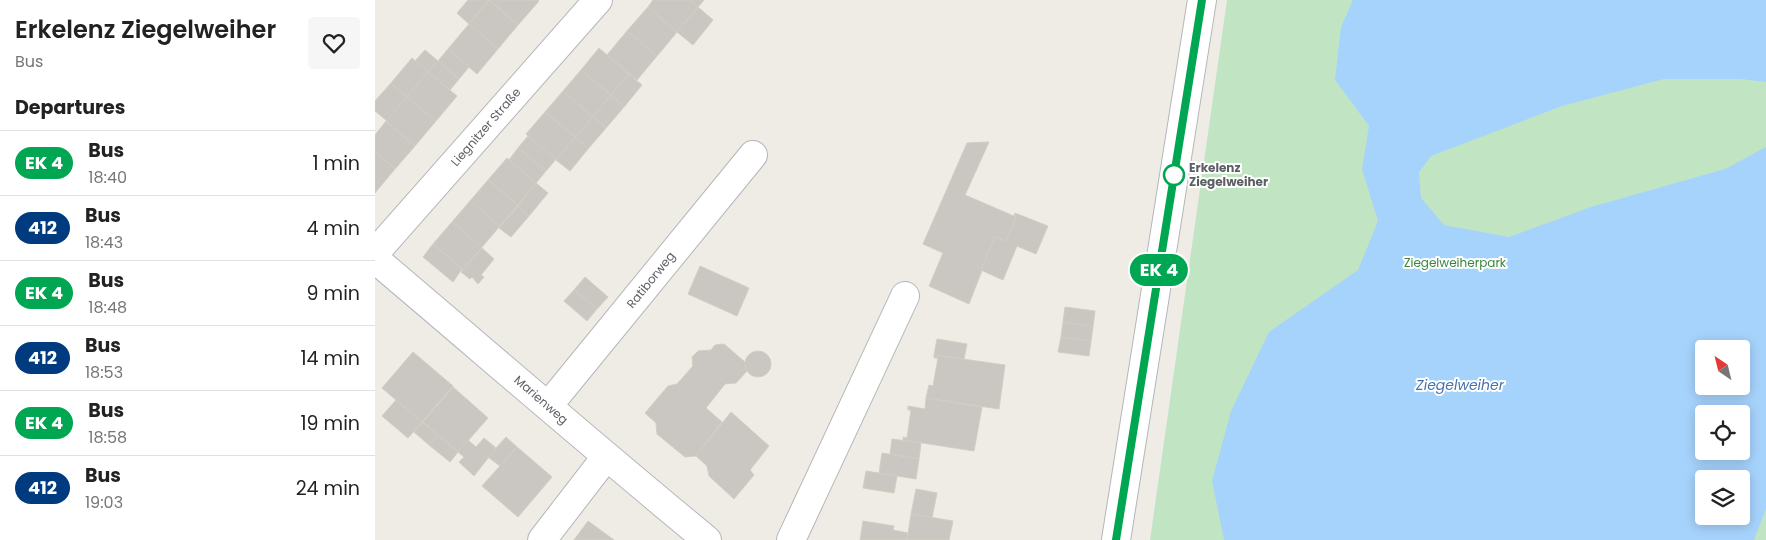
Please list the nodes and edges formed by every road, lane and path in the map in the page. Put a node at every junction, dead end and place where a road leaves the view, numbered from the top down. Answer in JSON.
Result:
{"nodes":[{"id":1,"x":598,"y":0,"type":"edge"},
{"id":2,"x":1202,"y":0,"type":"edge"},
{"id":3,"x":753,"y":155,"type":"dead end"},
{"id":4,"x":375,"y":253,"type":"edge"},
{"id":5,"x":375,"y":260,"type":"edge"},
{"id":6,"x":905,"y":296,"type":"dead end"},
{"id":7,"x":548,"y":406,"type":"junction"},
{"id":8,"x":606,"y":457,"type":"junction"},
{"id":9,"x":542,"y":540,"type":"edge"},
{"id":10,"x":707,"y":540,"type":"edge"},
{"id":11,"x":791,"y":540,"type":"edge"},
{"id":12,"x":1116,"y":540,"type":"edge"}],
"edges":[{"from":1,"to":4,"type":"street","name":"Liegnitzer Straße"},
{"from":2,"to":12,"type":"street"},
{"from":3,"to":7,"type":"street","name":"Ratiborweg"},
{"from":5,"to":7,"type":"street","name":"Marienweg"},
{"from":6,"to":11,"type":"street"},
{"from":7,"to":8,"type":"street","name":"Marienweg"},
{"from":8,"to":9,"type":"street"},
{"from":8,"to":10,"type":"street","name":"Marienweg"}]}
